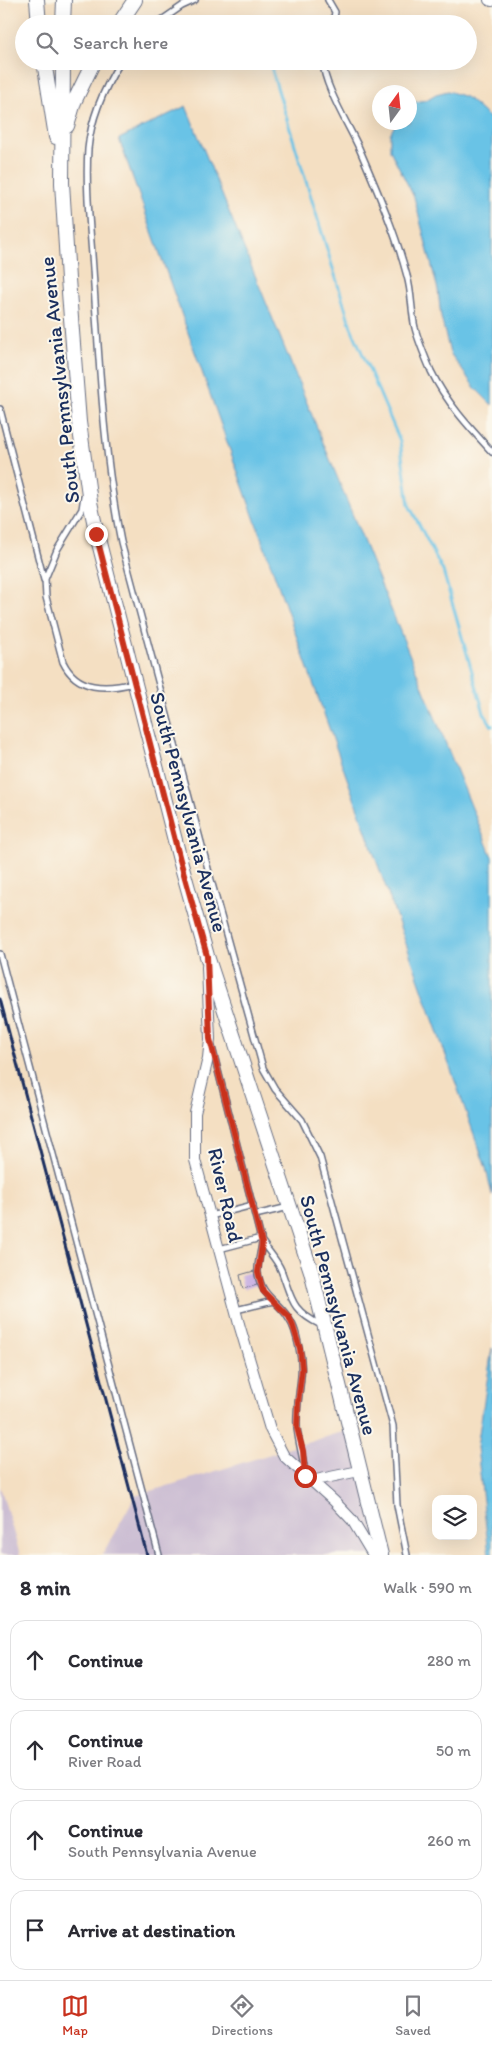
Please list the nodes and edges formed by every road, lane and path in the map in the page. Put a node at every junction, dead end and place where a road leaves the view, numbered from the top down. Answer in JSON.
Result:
{"nodes":[{"id":1,"x":37,"y":0,"type":"edge"},
{"id":2,"x":64,"y":0,"type":"edge"},
{"id":3,"x":135,"y":0,"type":"edge"},
{"id":4,"x":195,"y":0,"type":"edge"},
{"id":5,"x":328,"y":0,"type":"edge"},
{"id":6,"x":38,"y":15,"type":"edge"},
{"id":7,"x":64,"y":15,"type":"edge"},
{"id":8,"x":125,"y":15,"type":"edge"},
{"id":9,"x":169,"y":15,"type":"edge"},
{"id":10,"x":334,"y":15,"type":"edge"},
{"id":11,"x":45,"y":70,"type":"edge"},
{"id":12,"x":63,"y":70,"type":"edge"},
{"id":13,"x":90,"y":70,"type":"edge"},
{"id":14,"x":116,"y":70,"type":"edge"},
{"id":15,"x":325,"y":70,"type":"edge"},
{"id":16,"x":62,"y":157,"type":"junction"},
{"id":17,"x":62,"y":182,"type":"junction"},
{"id":18,"x":0,"y":409,"type":"edge"},
{"id":19,"x":492,"y":452,"type":"edge"},
{"id":20,"x":85,"y":471,"type":"junction"},
{"id":21,"x":45,"y":586,"type":"junction"},
{"id":22,"x":134,"y":683,"type":"junction"},
{"id":23,"x":0,"y":954,"type":"edge"},
{"id":24,"x":207,"y":956,"type":"junction"},
{"id":25,"x":210,"y":1039,"type":"junction"},
{"id":26,"x":252,"y":1205,"type":"junction"},
{"id":27,"x":290,"y":1206,"type":"junction"},
{"id":28,"x":209,"y":1216,"type":"junction"},
{"id":29,"x":255,"y":1216,"type":"junction"},
{"id":30,"x":262,"y":1240,"type":"junction"},
{"id":31,"x":219,"y":1249,"type":"junction"},
{"id":32,"x":273,"y":1301,"type":"junction"},
{"id":33,"x":236,"y":1310,"type":"junction"},
{"id":34,"x":324,"y":1326,"type":"junction"},
{"id":35,"x":359,"y":1471,"type":"junction"},
{"id":36,"x":308,"y":1478,"type":"junction"},
{"id":37,"x":159,"y":1555,"type":"edge"},
{"id":38,"x":373,"y":1555,"type":"edge"},
{"id":39,"x":381,"y":1555,"type":"edge"},
{"id":40,"x":408,"y":1555,"type":"edge"}],
"edges":[{"from":1,"to":6,"type":"street"},
{"from":2,"to":7,"type":"street"},
{"from":3,"to":8,"type":"street"},
{"from":4,"to":9,"type":"lane"},
{"from":5,"to":10,"type":"lane"},
{"from":11,"to":17,"type":"street"},
{"from":12,"to":16,"type":"street","name":"South Pennsylvania Avenue"},
{"from":13,"to":16,"type":"street"},
{"from":14,"to":40,"type":"lane"},
{"from":15,"to":19,"type":"lane"},
{"from":16,"to":17,"type":"street","name":"South Pennsylvania Avenue"},
{"from":17,"to":20,"type":"street","name":"South Pennsylvania Avenue"},
{"from":18,"to":21,"type":"lane"},
{"from":20,"to":21,"type":"lane"},
{"from":20,"to":22,"type":"street","name":"South Pennsylvania Avenue"},
{"from":21,"to":22,"type":"lane"},
{"from":22,"to":24,"type":"street","name":"South Pennsylvania Avenue"},
{"from":23,"to":37,"type":"lane"},
{"from":24,"to":25,"type":"street","name":"River Road"},
{"from":24,"to":27,"type":"street","name":"South Pennsylvania Avenue"},
{"from":25,"to":26,"type":"lane"},
{"from":25,"to":28,"type":"street","name":"River Road"},
{"from":26,"to":28,"type":"lane"},
{"from":26,"to":29,"type":"lane"},
{"from":27,"to":29,"type":"lane"},
{"from":27,"to":34,"type":"street","name":"South Pennsylvania Avenue"},
{"from":28,"to":31,"type":"street","name":"River Road"},
{"from":29,"to":30,"type":"lane"},
{"from":30,"to":31,"type":"lane"},
{"from":30,"to":32,"type":"lane"},
{"from":30,"to":34,"type":"lane"},
{"from":31,"to":33,"type":"street","name":"River Road"},
{"from":32,"to":33,"type":"lane"},
{"from":32,"to":36,"type":"lane"},
{"from":33,"to":36,"type":"street","name":"River Road"},
{"from":34,"to":35,"type":"street","name":"South Pennsylvania Avenue"},
{"from":35,"to":36,"type":"street"},
{"from":35,"to":39,"type":"street","name":"South Pennsylvania Avenue"},
{"from":36,"to":38,"type":"street","name":"River Road"}]}
